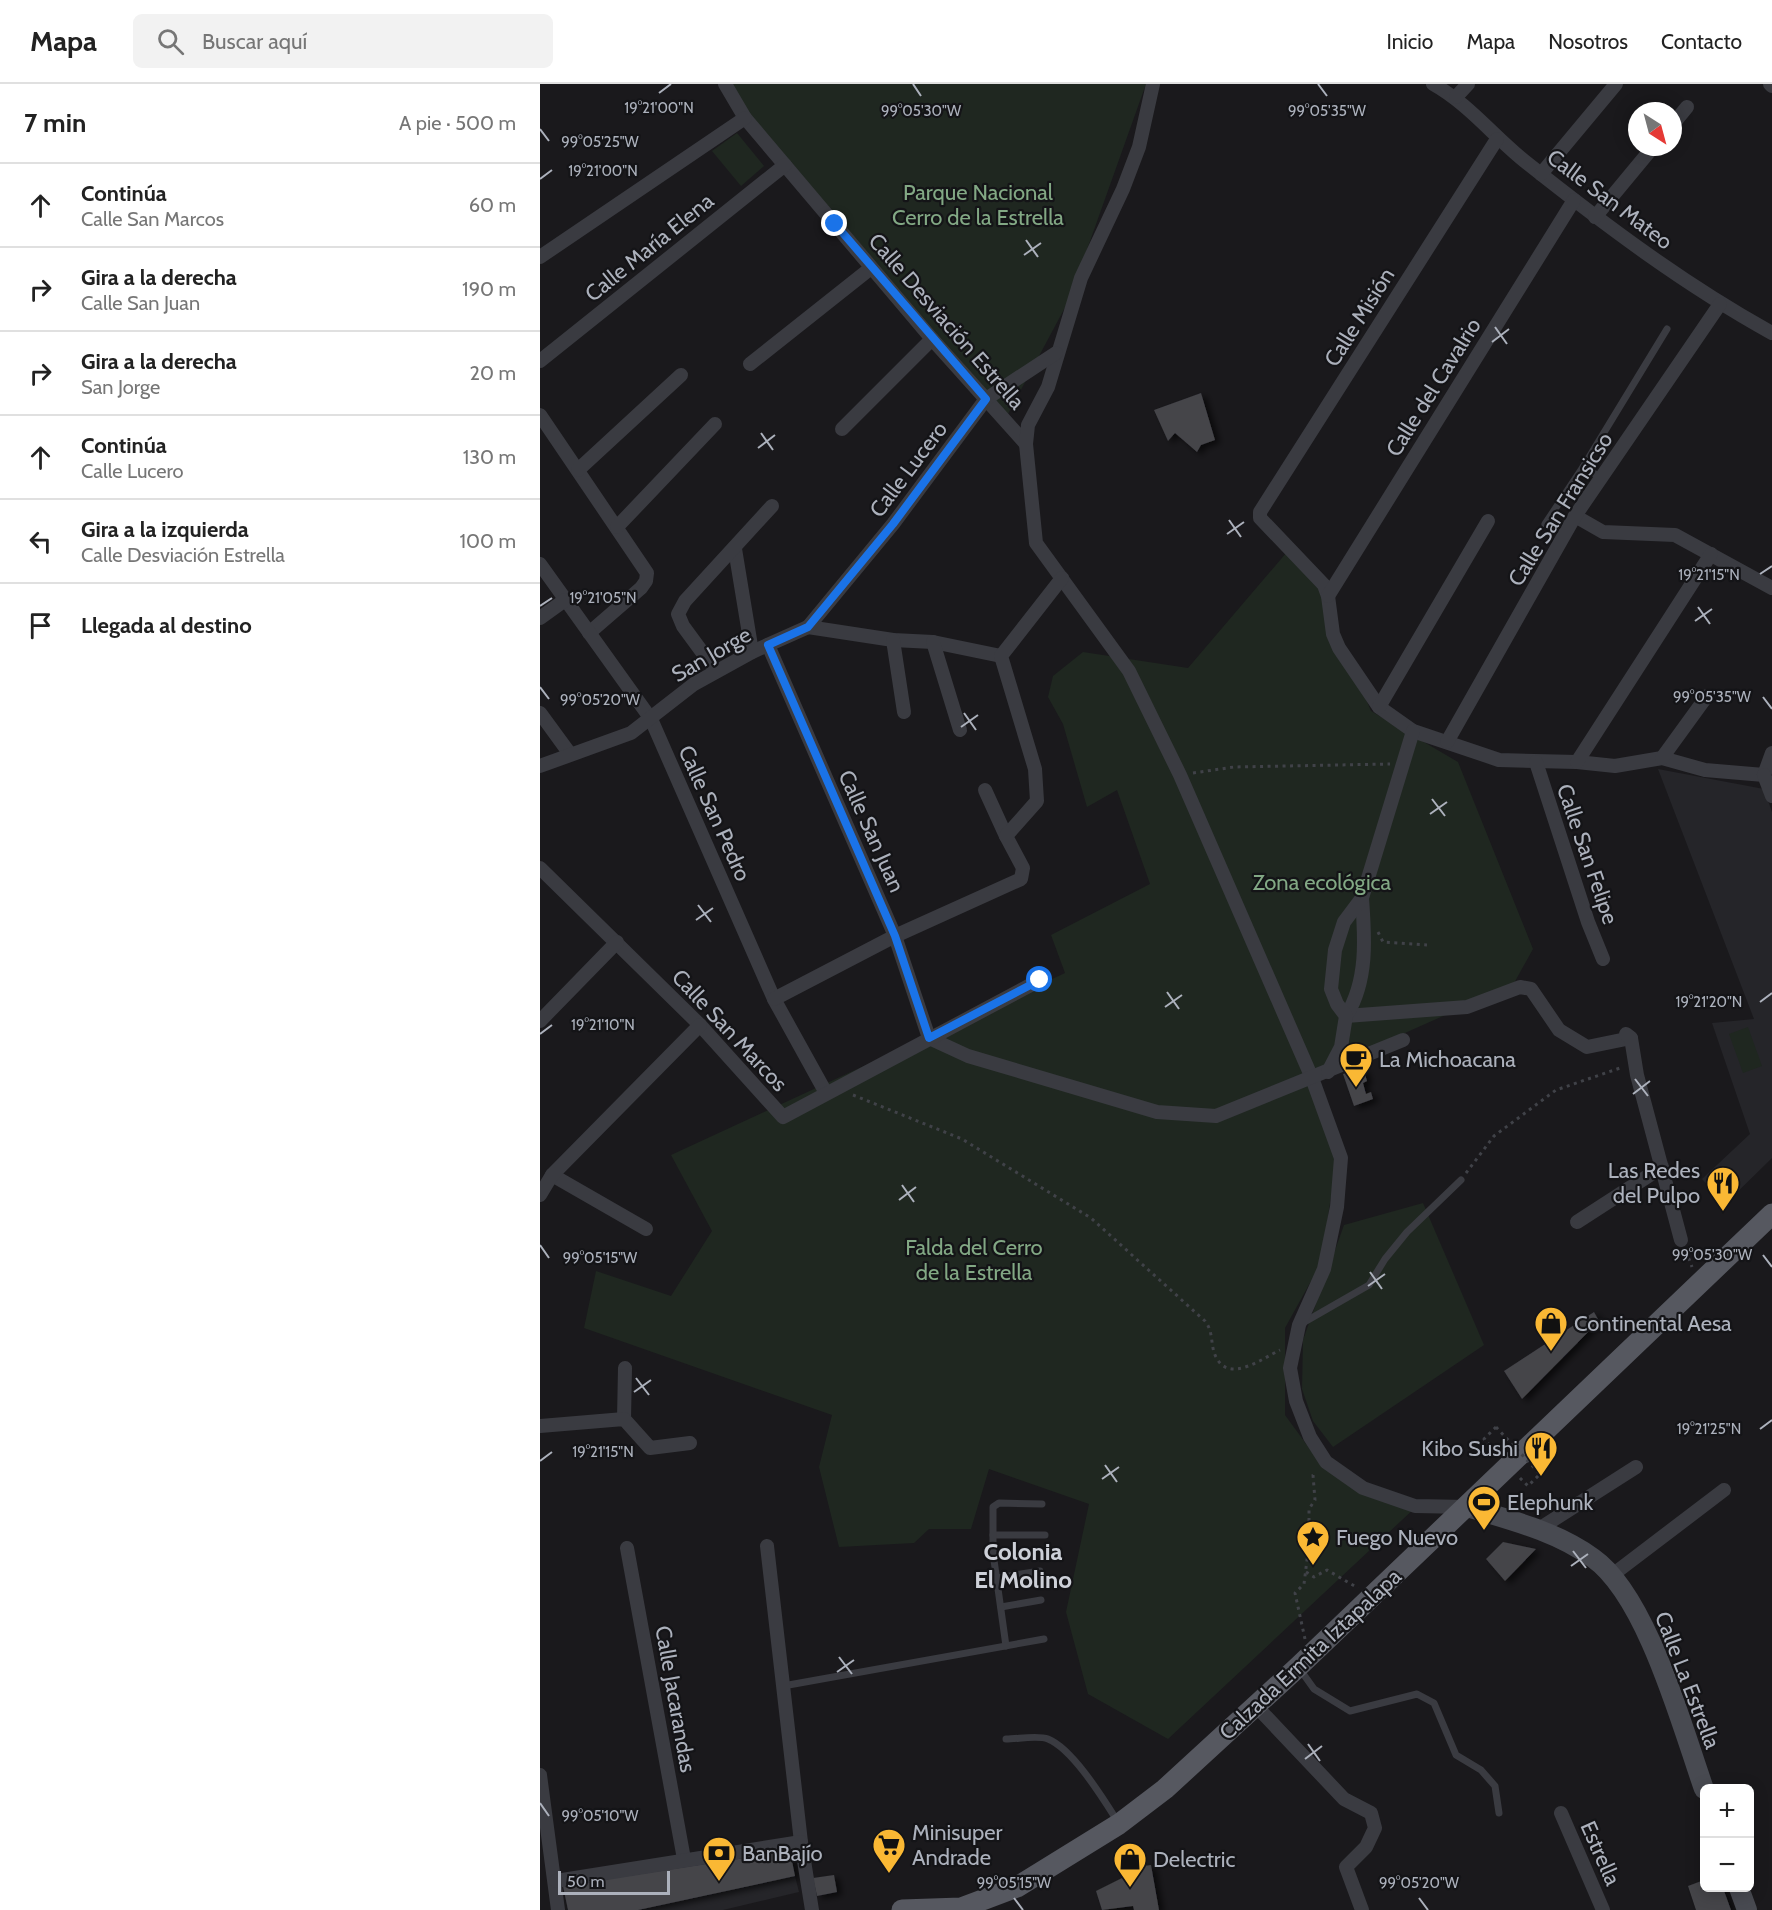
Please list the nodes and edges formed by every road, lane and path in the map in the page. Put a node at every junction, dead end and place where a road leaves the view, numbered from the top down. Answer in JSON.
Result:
{"nodes":[{"id":1,"x":725,"y":84,"type":"edge"},
{"id":2,"x":1153,"y":84,"type":"edge"},
{"id":3,"x":1433,"y":84,"type":"edge"},
{"id":4,"x":1468,"y":84,"type":"edge"},
{"id":5,"x":1616,"y":84,"type":"edge"},
{"id":6,"x":1456,"y":97,"type":"junction"},
{"id":7,"x":1687,"y":106,"type":"dead end"},
{"id":8,"x":1682,"y":112,"type":"edge"},
{"id":9,"x":745,"y":118,"type":"junction"},
{"id":10,"x":1497,"y":139,"type":"junction"},
{"id":11,"x":1645,"y":156,"type":"edge"},
{"id":12,"x":785,"y":165,"type":"junction"},
{"id":13,"x":1541,"y":174,"type":"junction"},
{"id":14,"x":1574,"y":200,"type":"junction"},
{"id":15,"x":1594,"y":217,"type":"junction"},
{"id":16,"x":540,"y":257,"type":"edge"},
{"id":17,"x":871,"y":268,"type":"junction"},
{"id":18,"x":1720,"y":304,"type":"junction"},
{"id":19,"x":1667,"y":329,"type":"dead end"},
{"id":20,"x":1772,"y":333,"type":"edge"},
{"id":21,"x":932,"y":339,"type":"junction"},
{"id":22,"x":1056,"y":353,"type":"junction"},
{"id":23,"x":540,"y":361,"type":"edge"},
{"id":24,"x":750,"y":364,"type":"dead end"},
{"id":25,"x":681,"y":375,"type":"dead end"},
{"id":26,"x":986,"y":399,"type":"junction"},
{"id":27,"x":540,"y":415,"type":"edge"},
{"id":28,"x":715,"y":424,"type":"dead end"},
{"id":29,"x":842,"y":429,"type":"dead end"},
{"id":30,"x":1026,"y":444,"type":"junction"},
{"id":31,"x":1583,"y":467,"type":"junction"},
{"id":32,"x":578,"y":470,"type":"junction"},
{"id":33,"x":1602,"y":478,"type":"junction"},
{"id":34,"x":772,"y":506,"type":"dead end"},
{"id":35,"x":1575,"y":516,"type":"junction"},
{"id":36,"x":1488,"y":521,"type":"dead end"},
{"id":37,"x":1545,"y":524,"type":"dead end"},
{"id":38,"x":617,"y":527,"type":"junction"},
{"id":39,"x":735,"y":549,"type":"junction"},
{"id":40,"x":1711,"y":554,"type":"junction"},
{"id":41,"x":540,"y":564,"type":"edge"},
{"id":42,"x":1062,"y":578,"type":"junction"},
{"id":43,"x":1772,"y":588,"type":"edge"},
{"id":44,"x":1328,"y":596,"type":"junction"},
{"id":45,"x":565,"y":600,"type":"junction"},
{"id":46,"x":540,"y":618,"type":"edge"},
{"id":47,"x":808,"y":627,"type":"junction"},
{"id":48,"x":590,"y":633,"type":"junction"},
{"id":49,"x":893,"y":640,"type":"junction"},
{"id":50,"x":933,"y":642,"type":"junction"},
{"id":51,"x":768,"y":645,"type":"junction"},
{"id":52,"x":752,"y":652,"type":"junction"},
{"id":53,"x":1001,"y":656,"type":"junction"},
{"id":54,"x":716,"y":671,"type":"junction"},
{"id":55,"x":1707,"y":696,"type":"dead end"},
{"id":56,"x":1379,"y":707,"type":"junction"},
{"id":57,"x":904,"y":712,"type":"dead end"},
{"id":58,"x":540,"y":713,"type":"edge"},
{"id":59,"x":651,"y":718,"type":"junction"},
{"id":60,"x":960,"y":730,"type":"dead end"},
{"id":61,"x":1413,"y":731,"type":"junction"},
{"id":62,"x":1447,"y":742,"type":"junction"},
{"id":63,"x":1772,"y":753,"type":"edge"},
{"id":64,"x":570,"y":754,"type":"junction"},
{"id":65,"x":1662,"y":758,"type":"junction"},
{"id":66,"x":1536,"y":762,"type":"junction"},
{"id":67,"x":1577,"y":762,"type":"junction"},
{"id":68,"x":1402,"y":764,"type":"junction"},
{"id":69,"x":540,"y":766,"type":"edge"},
{"id":70,"x":1180,"y":775,"type":"junction"},
{"id":71,"x":1764,"y":775,"type":"junction"},
{"id":72,"x":985,"y":790,"type":"dead end"},
{"id":73,"x":1772,"y":796,"type":"edge"},
{"id":74,"x":1006,"y":836,"type":"junction"},
{"id":75,"x":540,"y":868,"type":"edge"},
{"id":76,"x":1362,"y":898,"type":"junction"},
{"id":77,"x":1375,"y":924,"type":"dead end"},
{"id":78,"x":895,"y":936,"type":"junction"},
{"id":79,"x":617,"y":942,"type":"junction"},
{"id":80,"x":1427,"y":945,"type":"dead end"},
{"id":81,"x":1603,"y":959,"type":"dead end"},
{"id":82,"x":1040,"y":980,"type":"dead end"},
{"id":83,"x":774,"y":999,"type":"junction"},
{"id":84,"x":1346,"y":1016,"type":"junction"},
{"id":85,"x":540,"y":1021,"type":"edge"},
{"id":86,"x":700,"y":1025,"type":"junction"},
{"id":87,"x":929,"y":1038,"type":"junction"},
{"id":88,"x":1403,"y":1040,"type":"dead end"},
{"id":89,"x":1635,"y":1063,"type":"junction"},
{"id":90,"x":1328,"y":1072,"type":"junction"},
{"id":91,"x":1312,"y":1078,"type":"junction"},
{"id":92,"x":830,"y":1091,"type":"junction"},
{"id":93,"x":1662,"y":1167,"type":"junction"},
{"id":94,"x":552,"y":1174,"type":"junction"},
{"id":95,"x":1461,"y":1180,"type":"joint"},
{"id":96,"x":540,"y":1195,"type":"edge"},
{"id":97,"x":1772,"y":1214,"type":"edge"},
{"id":98,"x":1577,"y":1222,"type":"dead end"},
{"id":99,"x":646,"y":1229,"type":"dead end"},
{"id":100,"x":1681,"y":1240,"type":"joint"},
{"id":101,"x":1700,"y":1285,"type":"junction"},
{"id":102,"x":1299,"y":1325,"type":"junction"},
{"id":103,"x":1295,"y":1342,"type":"junction"},
{"id":104,"x":626,"y":1368,"type":"dead end"},
{"id":105,"x":624,"y":1419,"type":"junction"},
{"id":106,"x":540,"y":1426,"type":"edge"},
{"id":107,"x":1484,"y":1438,"type":"dead end"},
{"id":108,"x":690,"y":1443,"type":"dead end"},
{"id":109,"x":1326,"y":1462,"type":"junction"},
{"id":110,"x":1636,"y":1467,"type":"dead end"},
{"id":111,"x":1528,"y":1486,"type":"dead end"},
{"id":112,"x":1724,"y":1490,"type":"dead end"},
{"id":113,"x":1042,"y":1504,"type":"dead end"},
{"id":114,"x":1467,"y":1507,"type":"junction"},
{"id":115,"x":1309,"y":1521,"type":"dead end"},
{"id":116,"x":1539,"y":1529,"type":"junction"},
{"id":117,"x":993,"y":1535,"type":"junction"},
{"id":118,"x":1045,"y":1535,"type":"dead end"},
{"id":119,"x":767,"y":1546,"type":"dead end"},
{"id":120,"x":627,"y":1548,"type":"dead end"},
{"id":121,"x":1308,"y":1552,"type":"dead end"},
{"id":122,"x":1040,"y":1572,"type":"dead end"},
{"id":123,"x":1305,"y":1572,"type":"junction"},
{"id":124,"x":1611,"y":1576,"type":"junction"},
{"id":125,"x":998,"y":1578,"type":"junction"},
{"id":126,"x":1372,"y":1597,"type":"junction"},
{"id":127,"x":1041,"y":1600,"type":"dead end"},
{"id":128,"x":1001,"y":1607,"type":"junction"},
{"id":129,"x":1044,"y":1639,"type":"dead end"},
{"id":130,"x":1006,"y":1646,"type":"junction"},
{"id":131,"x":1304,"y":1662,"type":"junction"},
{"id":132,"x":783,"y":1686,"type":"junction"},
{"id":133,"x":1256,"y":1706,"type":"junction"},
{"id":134,"x":1006,"y":1739,"type":"dead end"},
{"id":135,"x":540,"y":1775,"type":"edge"},
{"id":136,"x":1702,"y":1784,"type":"edge"},
{"id":137,"x":1499,"y":1813,"type":"dead end"},
{"id":138,"x":1561,"y":1813,"type":"dead end"},
{"id":139,"x":1119,"y":1824,"type":"junction"},
{"id":140,"x":545,"y":1839,"type":"edge"},
{"id":141,"x":801,"y":1842,"type":"junction"},
{"id":142,"x":684,"y":1859,"type":"junction"},
{"id":143,"x":556,"y":1881,"type":"junction"},
{"id":144,"x":1742,"y":1892,"type":"edge"},
{"id":145,"x":959,"y":1909,"type":"edge"},
{"id":146,"x":558,"y":1910,"type":"edge"},
{"id":147,"x":812,"y":1910,"type":"edge"},
{"id":148,"x":902,"y":1910,"type":"edge"},
{"id":149,"x":1362,"y":1910,"type":"edge"},
{"id":150,"x":1604,"y":1910,"type":"edge"},
{"id":151,"x":1748,"y":1910,"type":"edge"}],
"edges":[{"from":1,"to":9,"type":"street","name":"Calle Desviación Estrella"},
{"from":2,"to":22,"type":"street"},
{"from":3,"to":6,"type":"street","name":"Calle San Mateo"},
{"from":4,"to":6,"type":"street"},
{"from":5,"to":13,"type":"street"},
{"from":6,"to":10,"type":"street","name":"Calle San Mateo"},
{"from":7,"to":8,"type":"street"},
{"from":9,"to":12,"type":"street","name":"Calle Desviación Estrella"},
{"from":9,"to":16,"type":"street"},
{"from":10,"to":13,"type":"street","name":"Calle San Mateo"},
{"from":10,"to":44,"type":"street","name":"Calle Misión"},
{"from":11,"to":15,"type":"street"},
{"from":12,"to":17,"type":"street","name":"Calle Desviación Estrella"},
{"from":12,"to":23,"type":"street","name":"Calle María Elena"},
{"from":13,"to":14,"type":"street","name":"Calle San Mateo"},
{"from":14,"to":15,"type":"street","name":"Calle San Mateo"},
{"from":14,"to":44,"type":"street","name":"Calle del Cavalrio"},
{"from":15,"to":18,"type":"street","name":"Calle San Mateo"},
{"from":17,"to":21,"type":"street","name":"Calle Desviación Estrella"},
{"from":17,"to":24,"type":"street"},
{"from":18,"to":20,"type":"street","name":"Calle San Mateo"},
{"from":18,"to":33,"type":"street","name":"Calle San Fransicso"},
{"from":19,"to":31,"type":"lane"},
{"from":21,"to":26,"type":"street","name":"Calle Desviación Estrella"},
{"from":21,"to":29,"type":"street"},
{"from":22,"to":26,"type":"street","name":"Calle Lucero"},
{"from":22,"to":30,"type":"street"},
{"from":25,"to":32,"type":"street"},
{"from":26,"to":30,"type":"street","name":"Calle Desviación Estrella"},
{"from":26,"to":47,"type":"street","name":"Calle Lucero"},
{"from":27,"to":32,"type":"street"},
{"from":28,"to":38,"type":"street"},
{"from":30,"to":42,"type":"street"},
{"from":31,"to":33,"type":"lane"},
{"from":31,"to":37,"type":"lane"},
{"from":32,"to":38,"type":"street"},
{"from":33,"to":35,"type":"street","name":"Calle San Fransicso"},
{"from":34,"to":39,"type":"street"},
{"from":35,"to":40,"type":"street"},
{"from":35,"to":62,"type":"street","name":"Calle San Fransicso"},
{"from":36,"to":56,"type":"street"},
{"from":38,"to":48,"type":"street"},
{"from":39,"to":52,"type":"street"},
{"from":39,"to":54,"type":"street"},
{"from":40,"to":43,"type":"street"},
{"from":40,"to":67,"type":"street"},
{"from":41,"to":45,"type":"street","name":"Calle San Pedro"},
{"from":42,"to":53,"type":"street"},
{"from":42,"to":70,"type":"street"},
{"from":44,"to":56,"type":"street"},
{"from":45,"to":46,"type":"street"},
{"from":45,"to":48,"type":"street","name":"Calle San Pedro"},
{"from":47,"to":49,"type":"street"},
{"from":47,"to":51,"type":"street","name":"San Jorge"},
{"from":48,"to":59,"type":"street","name":"Calle San Pedro"},
{"from":49,"to":50,"type":"street"},
{"from":49,"to":57,"type":"street"},
{"from":50,"to":53,"type":"street"},
{"from":50,"to":60,"type":"street"},
{"from":51,"to":52,"type":"street","name":"San Jorge"},
{"from":51,"to":78,"type":"street","name":"Calle San Juan"},
{"from":52,"to":54,"type":"street","name":"San Jorge"},
{"from":53,"to":74,"type":"street"},
{"from":54,"to":59,"type":"street","name":"San Jorge"},
{"from":55,"to":65,"type":"street"},
{"from":56,"to":61,"type":"street"},
{"from":58,"to":64,"type":"street"},
{"from":59,"to":64,"type":"street","name":"San Jorge"},
{"from":59,"to":83,"type":"street","name":"Calle San Pedro"},
{"from":61,"to":62,"type":"street"},
{"from":61,"to":68,"type":"street"},
{"from":62,"to":66,"type":"street"},
{"from":63,"to":71,"type":"street"},
{"from":64,"to":69,"type":"street","name":"San Jorge"},
{"from":65,"to":67,"type":"street"},
{"from":65,"to":71,"type":"street"},
{"from":66,"to":67,"type":"street"},
{"from":66,"to":81,"type":"street","name":"Calle San Felipe"},
{"from":68,"to":70,"type":"path"},
{"from":68,"to":76,"type":"street"},
{"from":70,"to":91,"type":"street"},
{"from":71,"to":73,"type":"street"},
{"from":72,"to":74,"type":"street"},
{"from":74,"to":78,"type":"street"},
{"from":75,"to":79,"type":"street","name":"Calle San Marcos"},
{"from":76,"to":84,"type":"street"},
{"from":76,"to":84,"type":"street"},
{"from":77,"to":80,"type":"path"},
{"from":78,"to":83,"type":"street"},
{"from":78,"to":87,"type":"street","name":"Calle San Juan"},
{"from":79,"to":85,"type":"street"},
{"from":79,"to":86,"type":"street","name":"Calle San Marcos"},
{"from":82,"to":87,"type":"street","name":"Calle San Marcos"},
{"from":83,"to":92,"type":"street","name":"Calle San Pedro"},
{"from":84,"to":89,"type":"street"},
{"from":84,"to":90,"type":"street"},
{"from":86,"to":92,"type":"street","name":"Calle San Marcos"},
{"from":86,"to":94,"type":"street"},
{"from":87,"to":91,"type":"street"},
{"from":87,"to":92,"type":"street","name":"Calle San Marcos"},
{"from":88,"to":90,"type":"street"},
{"from":89,"to":93,"type":"street"},
{"from":89,"to":95,"type":"path"},
{"from":90,"to":91,"type":"street"},
{"from":91,"to":102,"type":"street"},
{"from":92,"to":103,"type":"path"},
{"from":93,"to":98,"type":"street"},
{"from":93,"to":100,"type":"street"},
{"from":94,"to":96,"type":"street"},
{"from":94,"to":99,"type":"street"},
{"from":95,"to":102,"type":"lane"},
{"from":97,"to":101,"type":"main road","name":"Calzada Ermita Iztapalapa"},
{"from":100,"to":101,"type":"path"},
{"from":101,"to":114,"type":"main road","name":"Calzada Ermita Iztapalapa"},
{"from":102,"to":103,"type":"street"},
{"from":103,"to":109,"type":"street"},
{"from":104,"to":105,"type":"street"},
{"from":105,"to":106,"type":"street"},
{"from":105,"to":108,"type":"street"},
{"from":107,"to":111,"type":"path","bridge":true},
{"from":109,"to":114,"type":"street"},
{"from":109,"to":115,"type":"path"},
{"from":110,"to":116,"type":"street"},
{"from":112,"to":124,"type":"street"},
{"from":113,"to":117,"type":"lane"},
{"from":114,"to":116,"type":"street","name":"Calle La Estrella"},
{"from":114,"to":126,"type":"main road","name":"Calzada Ermita Iztapalapa"},
{"from":116,"to":124,"type":"street","name":"Calle La Estrella"},
{"from":117,"to":118,"type":"lane"},
{"from":117,"to":125,"type":"lane"},
{"from":119,"to":132,"type":"street"},
{"from":120,"to":142,"type":"street","name":"Calle Jacarandas"},
{"from":121,"to":123,"type":"path"},
{"from":122,"to":125,"type":"lane"},
{"from":123,"to":126,"type":"path"},
{"from":123,"to":131,"type":"path"},
{"from":124,"to":136,"type":"street","name":"Calle La Estrella"},
{"from":125,"to":128,"type":"lane"},
{"from":126,"to":131,"type":"main road","name":"Calzada Ermita Iztapalapa"},
{"from":127,"to":128,"type":"lane"},
{"from":128,"to":130,"type":"lane"},
{"from":129,"to":130,"type":"lane"},
{"from":130,"to":132,"type":"lane"},
{"from":131,"to":133,"type":"main road","name":"Calzada Ermita Iztapalapa"},
{"from":131,"to":137,"type":"lane"},
{"from":132,"to":141,"type":"street"},
{"from":133,"to":139,"type":"main road","name":"Calzada Ermita Iztapalapa"},
{"from":133,"to":149,"type":"street"},
{"from":134,"to":139,"type":"lane"},
{"from":135,"to":140,"type":"street"},
{"from":138,"to":150,"type":"street","name":"Estrella"},
{"from":139,"to":145,"type":"main road","name":"Calzada Ermita Iztapalapa"},
{"from":140,"to":143,"type":"street"},
{"from":141,"to":142,"type":"street"},
{"from":141,"to":147,"type":"street"},
{"from":142,"to":143,"type":"street"},
{"from":143,"to":146,"type":"street"},
{"from":144,"to":151,"type":"street"},
{"from":145,"to":148,"type":"main road","name":"Calzada Ermita Iztapalapa"}]}
